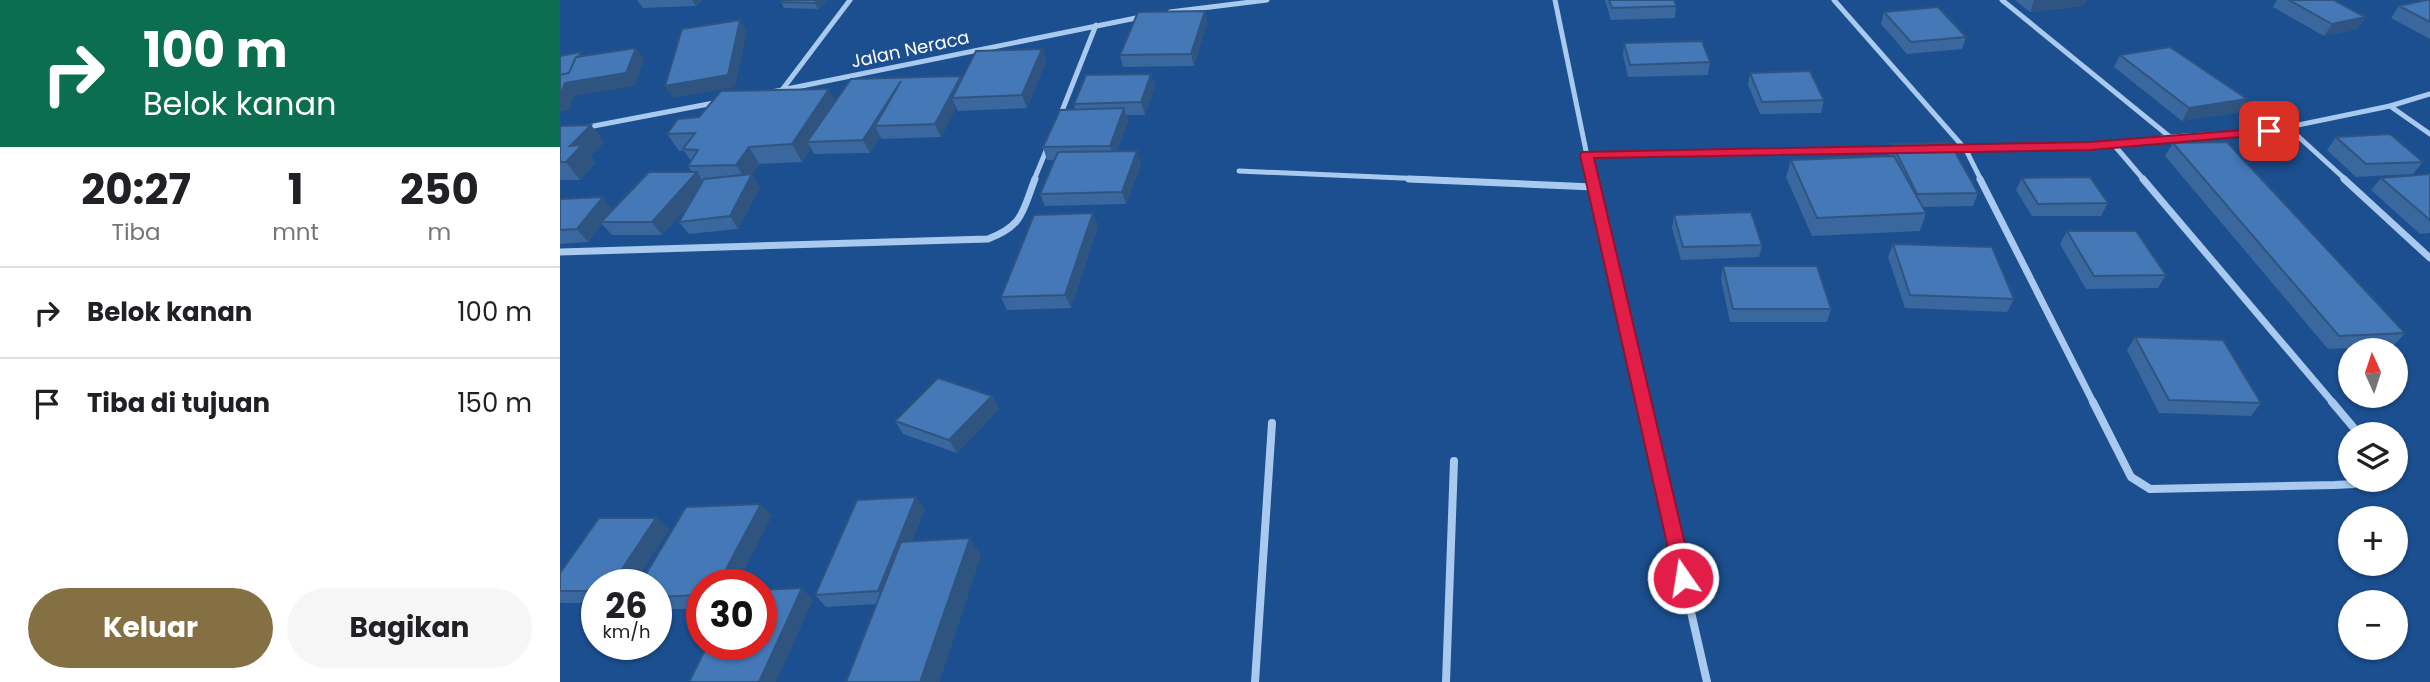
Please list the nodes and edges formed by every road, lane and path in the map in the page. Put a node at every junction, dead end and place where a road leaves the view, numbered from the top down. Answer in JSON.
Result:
{"nodes":[{"id":1,"x":850,"y":0,"type":"edge"},
{"id":2,"x":1267,"y":0,"type":"edge"},
{"id":3,"x":1555,"y":0,"type":"edge"},
{"id":4,"x":1834,"y":0,"type":"edge"},
{"id":5,"x":2002,"y":0,"type":"edge"},
{"id":6,"x":1161,"y":14,"type":"edge"},
{"id":7,"x":1148,"y":16,"type":"edge"},
{"id":8,"x":1096,"y":25,"type":"junction"},
{"id":9,"x":782,"y":90,"type":"junction"},
{"id":10,"x":769,"y":92,"type":"edge"},
{"id":11,"x":2430,"y":94,"type":"edge"},
{"id":12,"x":730,"y":100,"type":"edge"},
{"id":13,"x":2389,"y":106,"type":"junction"},
{"id":14,"x":1056,"y":124,"type":"edge"},
{"id":15,"x":2290,"y":129,"type":"junction"},
{"id":16,"x":573,"y":130,"type":"edge"},
{"id":17,"x":2430,"y":134,"type":"edge"},
{"id":18,"x":1051,"y":136,"type":"edge"},
{"id":19,"x":2170,"y":138,"type":"junction"},
{"id":20,"x":2115,"y":145,"type":"junction"},
{"id":21,"x":1939,"y":150,"type":"edge"},
{"id":22,"x":1966,"y":150,"type":"junction"},
{"id":23,"x":1912,"y":151,"type":"edge"},
{"id":24,"x":1586,"y":155,"type":"junction"},
{"id":25,"x":1239,"y":171,"type":"dead end"},
{"id":26,"x":1593,"y":187,"type":"junction"},
{"id":27,"x":560,"y":252,"type":"edge"},
{"id":28,"x":2430,"y":258,"type":"edge"},
{"id":29,"x":2349,"y":422,"type":"edge"},
{"id":30,"x":1272,"y":423,"type":"dead end"},
{"id":31,"x":1454,"y":461,"type":"dead end"},
{"id":32,"x":2338,"y":485,"type":"edge"},
{"id":33,"x":1255,"y":682,"type":"edge"},
{"id":34,"x":1446,"y":682,"type":"edge"},
{"id":35,"x":1707,"y":682,"type":"edge"}],
"edges":[{"from":1,"to":9,"type":"street"},
{"from":2,"to":6,"type":"street"},
{"from":3,"to":24,"type":"street"},
{"from":4,"to":22,"type":"street"},
{"from":5,"to":19,"type":"street"},
{"from":7,"to":8,"type":"street","name":"Jalan Neraca"},
{"from":8,"to":9,"type":"street","name":"Jalan Neraca"},
{"from":8,"to":14,"type":"street"},
{"from":9,"to":10,"type":"street","name":"Jalan Neraca"},
{"from":11,"to":13,"type":"street"},
{"from":12,"to":16,"type":"street"},
{"from":13,"to":15,"type":"street"},
{"from":13,"to":17,"type":"street"},
{"from":15,"to":19,"type":"street"},
{"from":15,"to":28,"type":"street"},
{"from":18,"to":27,"type":"street"},
{"from":19,"to":20,"type":"street"},
{"from":20,"to":22,"type":"street"},
{"from":20,"to":29,"type":"street"},
{"from":21,"to":22,"type":"street"},
{"from":22,"to":32,"type":"street"},
{"from":23,"to":24,"type":"street"},
{"from":24,"to":26,"type":"street"},
{"from":25,"to":26,"type":"street"},
{"from":26,"to":35,"type":"street"},
{"from":30,"to":33,"type":"street"},
{"from":31,"to":34,"type":"street"}]}
